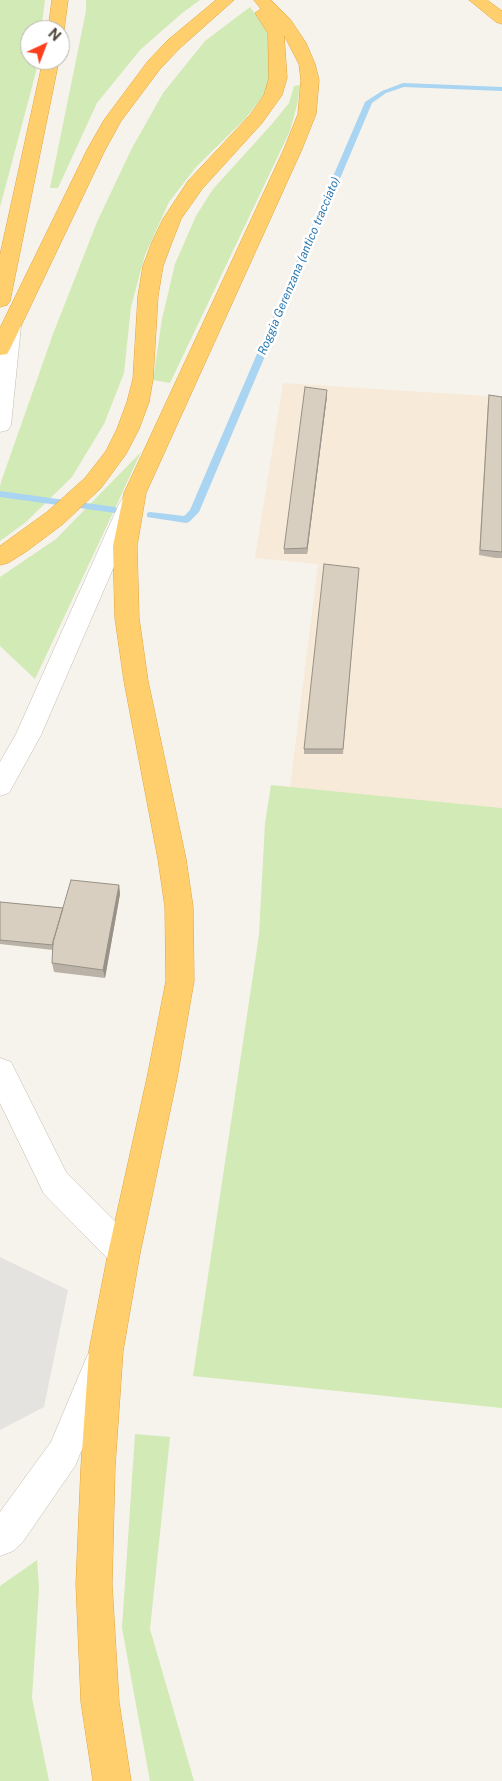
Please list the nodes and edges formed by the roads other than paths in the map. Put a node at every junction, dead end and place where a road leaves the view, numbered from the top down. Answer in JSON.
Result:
{"nodes":[{"id":1,"x":60,"y":0,"type":"edge"},
{"id":2,"x":226,"y":0,"type":"edge"},
{"id":3,"x":252,"y":0,"type":"edge"},
{"id":4,"x":262,"y":0,"type":"edge"},
{"id":5,"x":477,"y":0,"type":"edge"},
{"id":6,"x":502,"y":19,"type":"edge"},
{"id":7,"x":57,"y":20,"type":"edge"},
{"id":8,"x":49,"y":70,"type":"edge"},
{"id":9,"x":0,"y":301,"type":"edge"},
{"id":10,"x":11,"y":326,"type":"junction"},
{"id":11,"x":0,"y":349,"type":"edge"},
{"id":12,"x":0,"y":425,"type":"edge"},
{"id":13,"x":135,"y":493,"type":"junction"},
{"id":14,"x":0,"y":557,"type":"edge"},
{"id":15,"x":0,"y":786,"type":"edge"},
{"id":16,"x":0,"y":1072,"type":"edge"},
{"id":17,"x":124,"y":1253,"type":"junction"},
{"id":18,"x":106,"y":1352,"type":"junction"},
{"id":19,"x":0,"y":1538,"type":"edge"},
{"id":20,"x":112,"y":1781,"type":"edge"}],
"edges":[{"from":1,"to":7,"type":"highway"},
{"from":2,"to":10,"type":"highway"},
{"from":3,"to":14,"type":"highway"},
{"from":4,"to":13,"type":"highway"},
{"from":5,"to":6,"type":"highway"},
{"from":8,"to":9,"type":"highway"},
{"from":10,"to":11,"type":"highway"},
{"from":10,"to":12,"type":"lane"},
{"from":13,"to":15,"type":"lane"},
{"from":13,"to":17,"type":"highway"},
{"from":16,"to":17,"type":"lane"},
{"from":17,"to":18,"type":"highway"},
{"from":18,"to":19,"type":"lane"},
{"from":18,"to":20,"type":"highway"}]}
